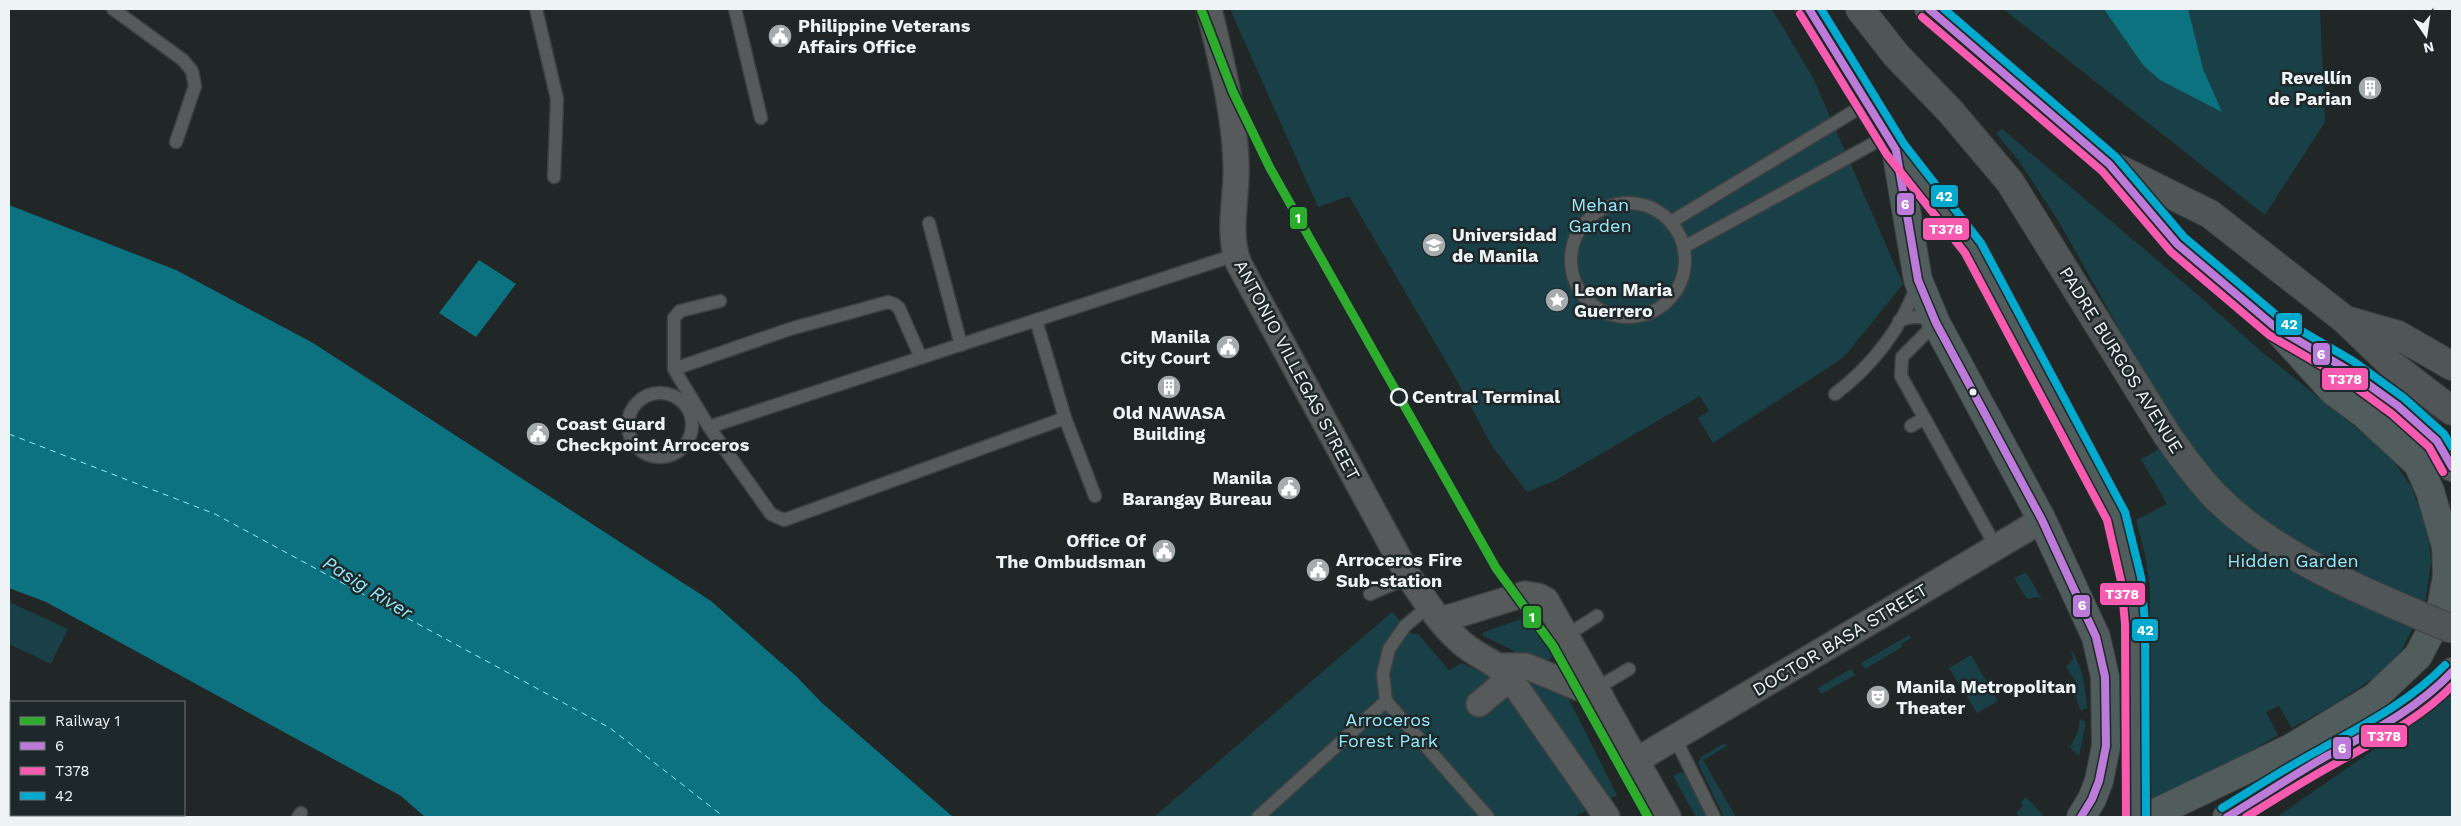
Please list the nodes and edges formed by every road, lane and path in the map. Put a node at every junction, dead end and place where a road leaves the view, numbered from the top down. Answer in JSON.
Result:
{"nodes":[{"id":1,"x":113,"y":9,"type":"edge"},
{"id":2,"x":536,"y":9,"type":"edge"},
{"id":3,"x":735,"y":9,"type":"edge"},
{"id":4,"x":1209,"y":9,"type":"edge"},
{"id":5,"x":1809,"y":9,"type":"edge"},
{"id":6,"x":1860,"y":9,"type":"edge"},
{"id":7,"x":1930,"y":9,"type":"edge"},
{"id":8,"x":1866,"y":104,"type":"junction"},
{"id":9,"x":761,"y":118,"type":"dead end"},
{"id":10,"x":176,"y":142,"type":"dead end"},
{"id":11,"x":1891,"y":143,"type":"junction"},
{"id":12,"x":2109,"y":164,"type":"junction"},
{"id":13,"x":554,"y":177,"type":"dead end"},
{"id":14,"x":1671,"y":222,"type":"junction"},
{"id":15,"x":929,"y":223,"type":"dead end"},
{"id":16,"x":1684,"y":247,"type":"junction"},
{"id":17,"x":1235,"y":254,"type":"junction"},
{"id":18,"x":1918,"y":280,"type":"junction"},
{"id":19,"x":720,"y":301,"type":"dead end"},
{"id":20,"x":2344,"y":319,"type":"junction"},
{"id":21,"x":1036,"y":320,"type":"junction"},
{"id":22,"x":1899,"y":321,"type":"junction"},
{"id":23,"x":1936,"y":323,"type":"junction"},
{"id":24,"x":2275,"y":327,"type":"junction"},
{"id":25,"x":962,"y":345,"type":"junction"},
{"id":26,"x":920,"y":358,"type":"junction"},
{"id":27,"x":2452,"y":366,"type":"edge"},
{"id":28,"x":674,"y":369,"type":"junction"},
{"id":29,"x":1835,"y":394,"type":"dead end"},
{"id":30,"x":689,"y":403,"type":"junction"},
{"id":31,"x":2452,"y":411,"type":"edge"},
{"id":32,"x":1065,"y":418,"type":"junction"},
{"id":33,"x":1923,"y":419,"type":"junction"},
{"id":34,"x":1911,"y":426,"type":"dead end"},
{"id":35,"x":708,"y":427,"type":"junction"},
{"id":36,"x":2452,"y":466,"type":"edge"},
{"id":37,"x":1095,"y":496,"type":"dead end"},
{"id":38,"x":2042,"y":520,"type":"junction"},
{"id":39,"x":1996,"y":547,"type":"junction"},
{"id":40,"x":1409,"y":577,"type":"junction"},
{"id":41,"x":1370,"y":594,"type":"dead end"},
{"id":42,"x":1436,"y":613,"type":"junction"},
{"id":43,"x":1597,"y":616,"type":"dead end"},
{"id":44,"x":2452,"y":629,"type":"edge"},
{"id":45,"x":1567,"y":635,"type":"junction"},
{"id":46,"x":1629,"y":669,"type":"dead end"},
{"id":47,"x":1505,"y":672,"type":"junction"},
{"id":48,"x":2452,"y":672,"type":"edge"},
{"id":49,"x":1599,"y":692,"type":"junction"},
{"id":50,"x":1386,"y":701,"type":"junction"},
{"id":51,"x":1479,"y":704,"type":"dead end"},
{"id":52,"x":1674,"y":738,"type":"junction"},
{"id":53,"x":1637,"y":760,"type":"junction"},
{"id":54,"x":1258,"y":817,"type":"edge"},
{"id":55,"x":1488,"y":817,"type":"edge"},
{"id":56,"x":1607,"y":817,"type":"edge"},
{"id":57,"x":1668,"y":817,"type":"edge"},
{"id":58,"x":1714,"y":817,"type":"edge"},
{"id":59,"x":2081,"y":817,"type":"edge"},
{"id":60,"x":2136,"y":817,"type":"edge"},
{"id":61,"x":2147,"y":817,"type":"edge"},
{"id":62,"x":2227,"y":817,"type":"edge"}],
"edges":[{"from":1,"to":10,"type":"lane"},
{"from":2,"to":13,"type":"lane"},
{"from":3,"to":9,"type":"lane"},
{"from":4,"to":17,"type":"street","name":"ANTONIO VILLEGAS STREET"},
{"from":5,"to":8,"type":"main road"},
{"from":6,"to":44,"type":"main road","name":"PADRE BURGOS AVENUE","bridge":true},
{"from":7,"to":12,"type":"main road"},
{"from":8,"to":11,"type":"main road"},
{"from":8,"to":14,"type":"lane"},
{"from":11,"to":16,"type":"lane"},
{"from":11,"to":18,"type":"main road"},
{"from":11,"to":60,"type":"main road"},
{"from":12,"to":20,"type":"main road"},
{"from":12,"to":24,"type":"main road"},
{"from":14,"to":16,"type":"lane"},
{"from":14,"to":16,"type":"lane"},
{"from":15,"to":25,"type":"lane"},
{"from":17,"to":21,"type":"lane"},
{"from":17,"to":40,"type":"street","name":"ANTONIO VILLEGAS STREET"},
{"from":18,"to":22,"type":"lane"},
{"from":18,"to":23,"type":"main road"},
{"from":19,"to":28,"type":"lane"},
{"from":20,"to":27,"type":"main road"},
{"from":20,"to":31,"type":"main road"},
{"from":21,"to":25,"type":"lane"},
{"from":21,"to":32,"type":"lane"},
{"from":22,"to":23,"type":"lane"},
{"from":22,"to":29,"type":"lane"},
{"from":23,"to":33,"type":"lane"},
{"from":23,"to":38,"type":"main road"},
{"from":24,"to":36,"type":"main road"},
{"from":24,"to":61,"type":"main road"},
{"from":25,"to":26,"type":"lane"},
{"from":26,"to":28,"type":"lane"},
{"from":26,"to":35,"type":"lane"},
{"from":28,"to":30,"type":"lane"},
{"from":30,"to":30,"type":"lane"},
{"from":30,"to":35,"type":"lane"},
{"from":32,"to":35,"type":"lane"},
{"from":32,"to":37,"type":"lane"},
{"from":33,"to":34,"type":"lane"},
{"from":33,"to":39,"type":"lane"},
{"from":38,"to":39,"type":"street","name":"DOCTOR BASA STREET"},
{"from":38,"to":59,"type":"main road"},
{"from":39,"to":52,"type":"street","name":"DOCTOR BASA STREET"},
{"from":40,"to":41,"type":"lane"},
{"from":40,"to":42,"type":"street","name":"ANTONIO VILLEGAS STREET"},
{"from":42,"to":45,"type":"street"},
{"from":42,"to":47,"type":"street","name":"ANTONIO VILLEGAS STREET"},
{"from":42,"to":50,"type":"lane"},
{"from":43,"to":45,"type":"lane"},
{"from":45,"to":49,"type":"street"},
{"from":46,"to":49,"type":"lane"},
{"from":47,"to":49,"type":"street"},
{"from":47,"to":51,"type":"street"},
{"from":47,"to":56,"type":"street","name":"ANTONIO VILLEGAS STREET"},
{"from":48,"to":62,"type":"main road"},
{"from":49,"to":53,"type":"street"},
{"from":50,"to":54,"type":"lane"},
{"from":50,"to":55,"type":"lane"},
{"from":52,"to":53,"type":"street","name":"DOCTOR BASA STREET"},
{"from":52,"to":58,"type":"lane"},
{"from":53,"to":57,"type":"street"}]}
